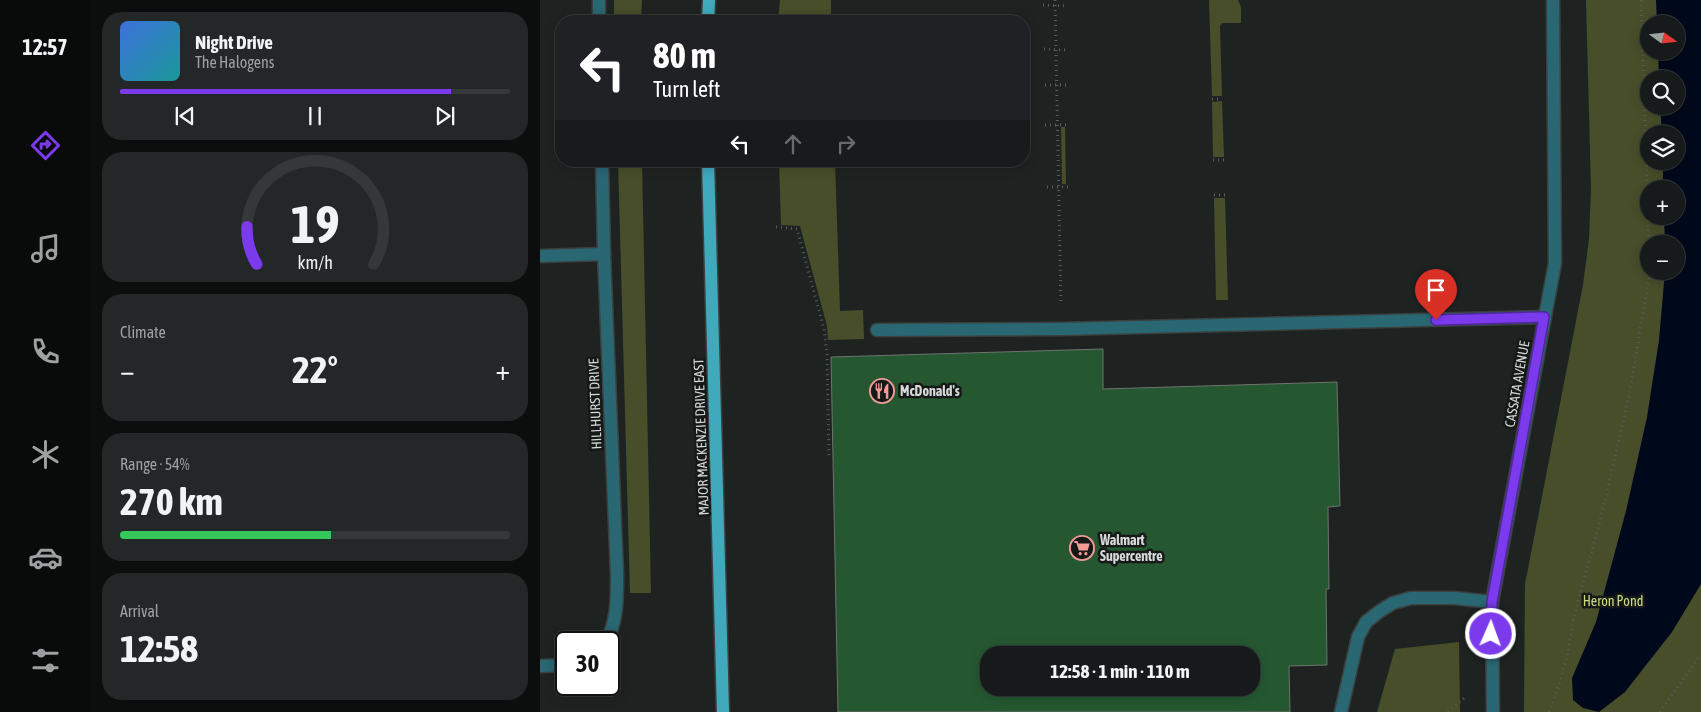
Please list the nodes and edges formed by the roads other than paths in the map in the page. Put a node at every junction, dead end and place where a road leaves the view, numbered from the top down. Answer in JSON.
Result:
{"nodes":[{"id":1,"x":599,"y":0,"type":"edge"},
{"id":2,"x":709,"y":0,"type":"edge"},
{"id":3,"x":1553,"y":0,"type":"edge"},
{"id":4,"x":599,"y":15,"type":"edge"},
{"id":5,"x":708,"y":15,"type":"edge"},
{"id":6,"x":602,"y":167,"type":"edge"},
{"id":7,"x":708,"y":167,"type":"edge"},
{"id":8,"x":604,"y":254,"type":"junction"},
{"id":9,"x":540,"y":256,"type":"edge"},
{"id":10,"x":1544,"y":317,"type":"junction"},
{"id":11,"x":876,"y":330,"type":"dead end"},
{"id":12,"x":1492,"y":602,"type":"junction"},
{"id":13,"x":611,"y":631,"type":"edge"},
{"id":14,"x":555,"y":665,"type":"edge"},
{"id":15,"x":540,"y":666,"type":"edge"},
{"id":16,"x":723,"y":712,"type":"edge"},
{"id":17,"x":1341,"y":712,"type":"edge"},
{"id":18,"x":1493,"y":712,"type":"edge"}],
"edges":[{"from":1,"to":4,"type":"street"},
{"from":2,"to":5,"type":"main road"},
{"from":3,"to":10,"type":"street","name":"CASSATA AVENUE"},
{"from":6,"to":8,"type":"street","name":"HILLHURST DRIVE"},
{"from":7,"to":16,"type":"main road","name":"MAJOR MACKENZIE DRIVE EAST"},
{"from":8,"to":9,"type":"street"},
{"from":8,"to":13,"type":"street","name":"HILLHURST DRIVE"},
{"from":10,"to":11,"type":"street"},
{"from":10,"to":12,"type":"street","name":"CASSATA AVENUE"},
{"from":12,"to":17,"type":"street"},
{"from":12,"to":18,"type":"street","name":"CASSATA AVENUE"},
{"from":14,"to":15,"type":"street"}]}
